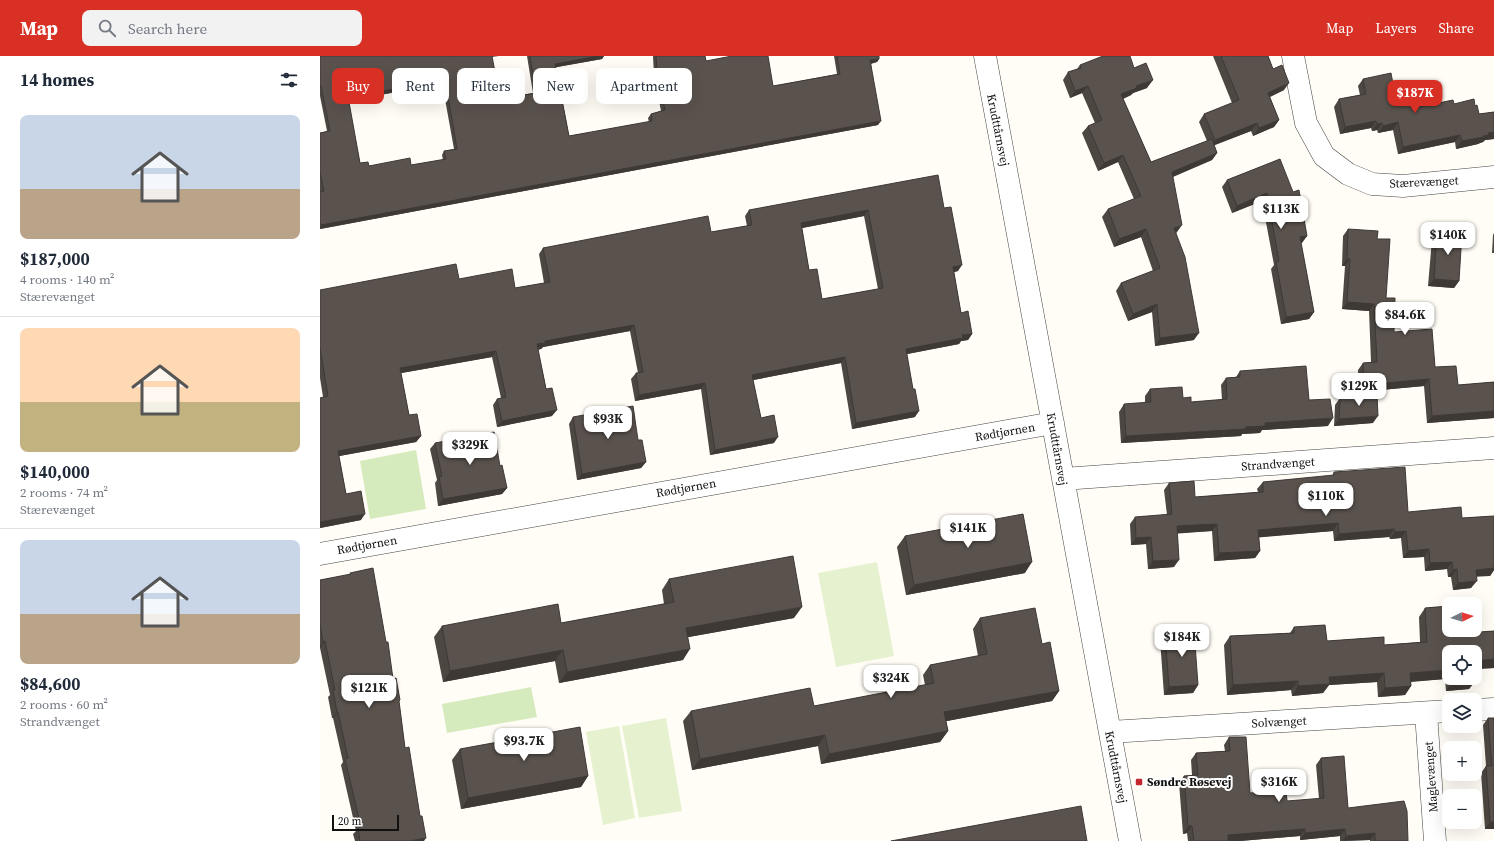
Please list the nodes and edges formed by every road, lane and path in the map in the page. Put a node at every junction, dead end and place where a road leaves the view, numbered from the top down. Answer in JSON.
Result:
{"nodes":[{"id":1,"x":985,"y":56,"type":"edge"},
{"id":2,"x":1293,"y":56,"type":"edge"},
{"id":3,"x":1494,"y":177,"type":"edge"},
{"id":4,"x":1053,"y":423,"type":"junction"},
{"id":5,"x":1494,"y":448,"type":"edge"},
{"id":6,"x":1063,"y":479,"type":"junction"},
{"id":7,"x":320,"y":554,"type":"edge"},
{"id":8,"x":1494,"y":709,"type":"edge"},
{"id":9,"x":1482,"y":710,"type":"edge"},
{"id":10,"x":1442,"y":712,"type":"edge"},
{"id":11,"x":1426,"y":713,"type":"junction"},
{"id":12,"x":1110,"y":732,"type":"junction"},
{"id":13,"x":1130,"y":841,"type":"edge"},
{"id":14,"x":1435,"y":841,"type":"edge"}],
"edges":[{"from":1,"to":4,"type":"street","name":"Krudttårnsvej"},
{"from":2,"to":3,"type":"street","name":"Stærevænget"},
{"from":4,"to":6,"type":"street","name":"Krudttårnsvej"},
{"from":4,"to":7,"type":"street","name":"Rødtjørnen"},
{"from":5,"to":6,"type":"street","name":"Strandvænget"},
{"from":6,"to":12,"type":"street","name":"Krudttårnsvej"},
{"from":8,"to":9,"type":"street"},
{"from":10,"to":11,"type":"street","name":"Solvænget"},
{"from":11,"to":12,"type":"street","name":"Solvænget"},
{"from":11,"to":14,"type":"street","name":"Maglevænget"},
{"from":12,"to":13,"type":"street","name":"Krudttårnsvej"}]}
